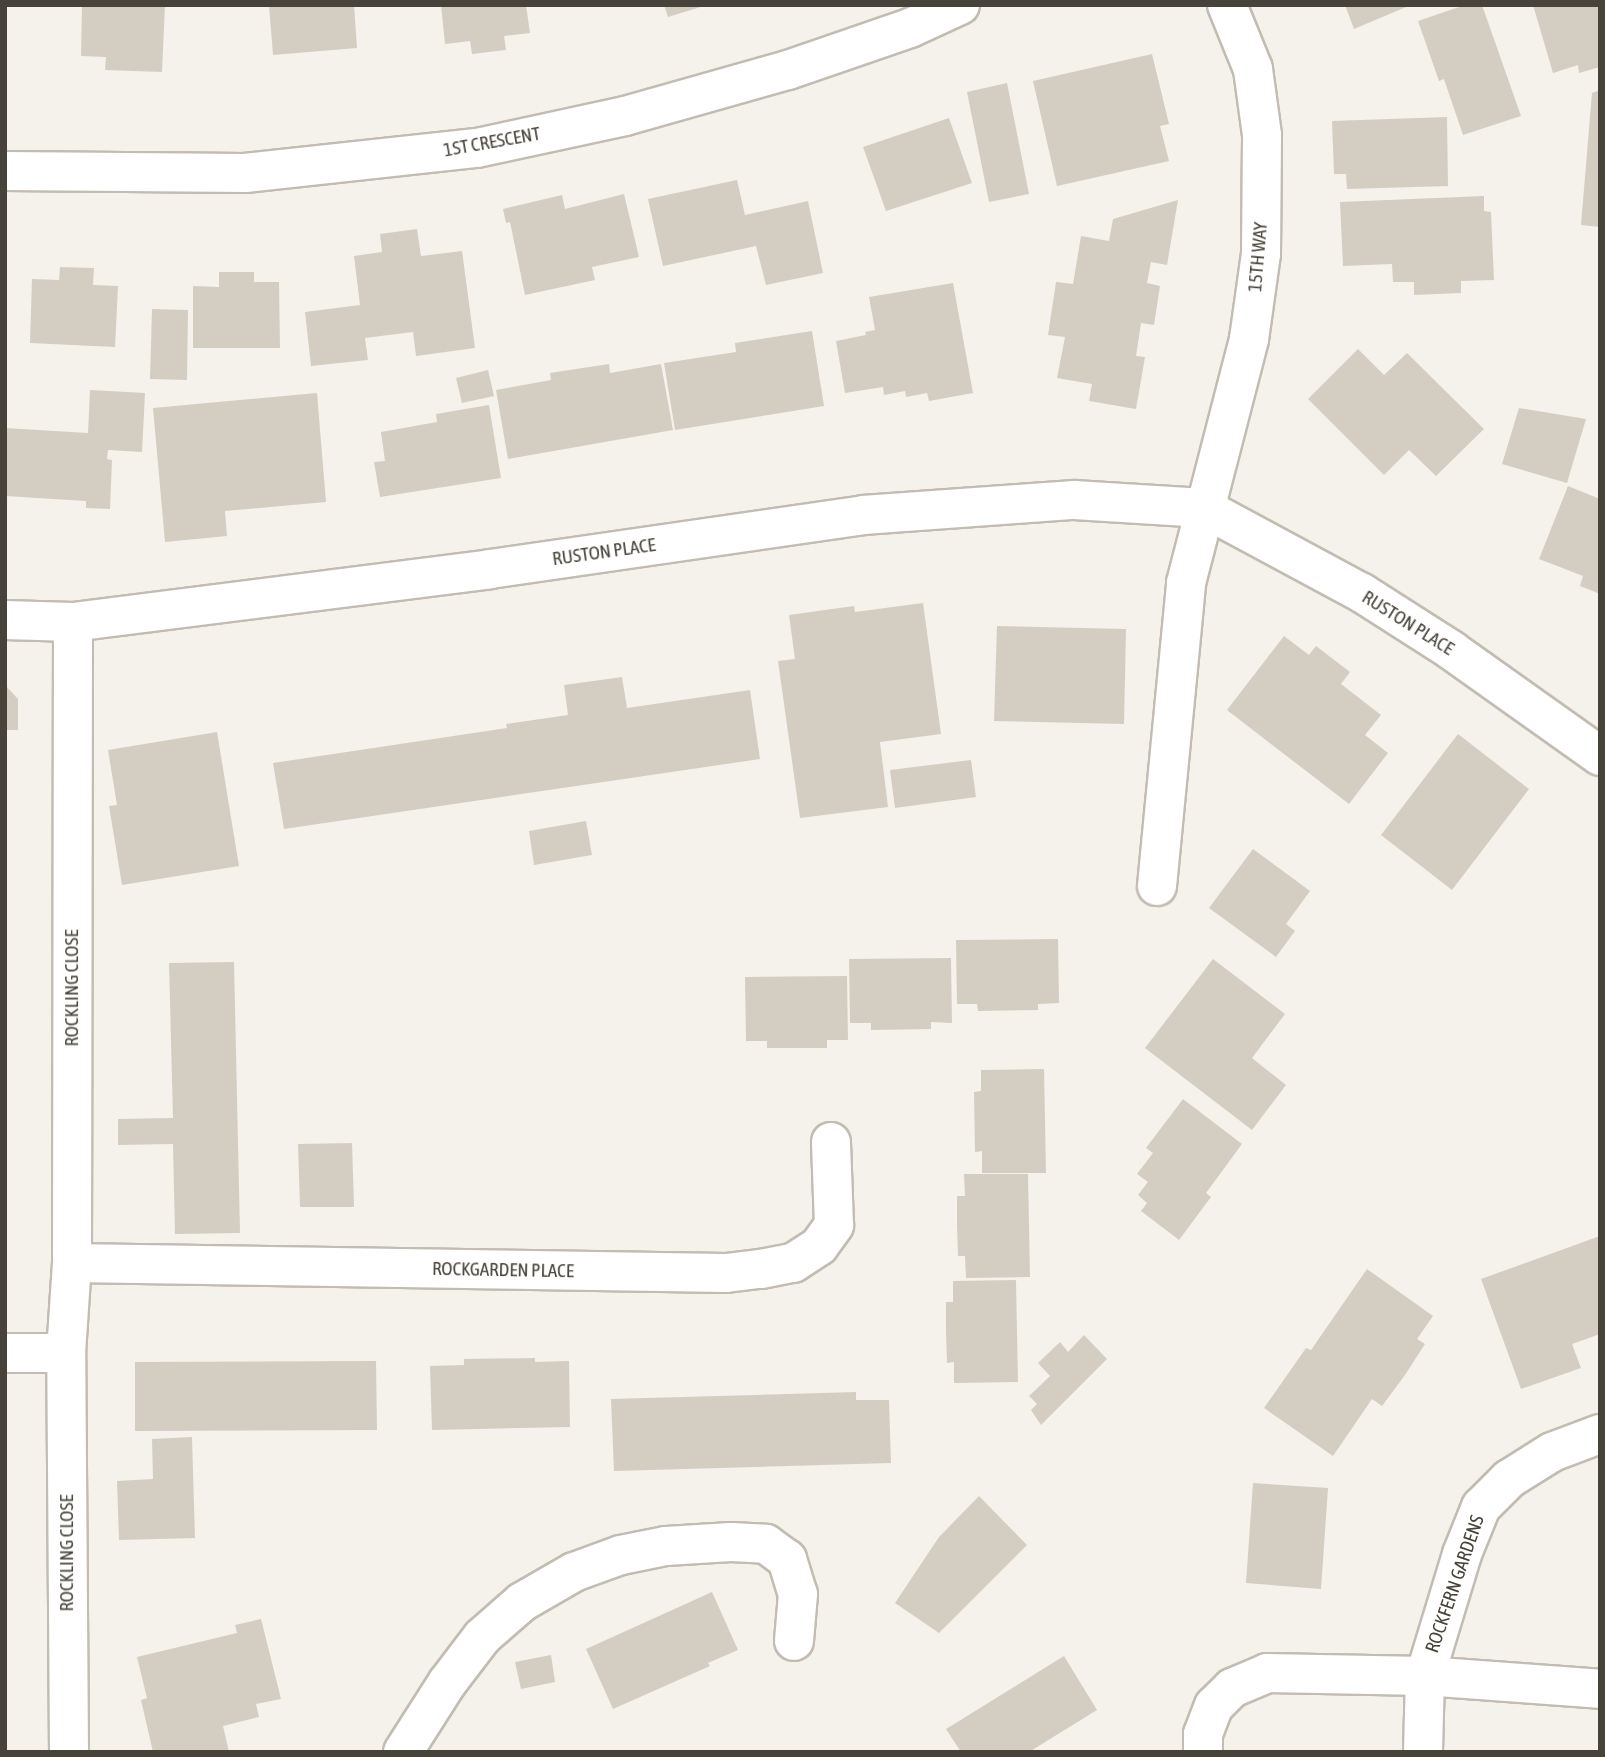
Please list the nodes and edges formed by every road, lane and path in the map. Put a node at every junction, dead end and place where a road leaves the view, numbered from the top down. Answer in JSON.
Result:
{"nodes":[{"id":1,"x":960,"y":5,"type":"edge"},
{"id":2,"x":1227,"y":5,"type":"edge"},
{"id":3,"x":5,"y":171,"type":"edge"},
{"id":4,"x":1204,"y":508,"type":"junction"},
{"id":5,"x":5,"y":620,"type":"edge"},
{"id":6,"x":73,"y":622,"type":"junction"},
{"id":7,"x":1600,"y":756,"type":"edge"},
{"id":8,"x":1157,"y":886,"type":"dead end"},
{"id":9,"x":831,"y":1142,"type":"dead end"},
{"id":10,"x":72,"y":1263,"type":"junction"},
{"id":11,"x":5,"y":1353,"type":"edge"},
{"id":12,"x":66,"y":1353,"type":"junction"},
{"id":13,"x":1600,"y":1434,"type":"edge"},
{"id":14,"x":794,"y":1641,"type":"dead end"},
{"id":15,"x":1425,"y":1676,"type":"junction"},
{"id":16,"x":1600,"y":1689,"type":"edge"},
{"id":17,"x":69,"y":1752,"type":"edge"},
{"id":18,"x":403,"y":1752,"type":"edge"},
{"id":19,"x":1203,"y":1752,"type":"edge"},
{"id":20,"x":1423,"y":1752,"type":"edge"}],
"edges":[{"from":1,"to":3,"type":"street","name":"1ST CRESCENT"},
{"from":2,"to":4,"type":"street","name":"15TH WAY"},
{"from":4,"to":6,"type":"street","name":"RUSTON PLACE"},
{"from":4,"to":7,"type":"street","name":"RUSTON PLACE"},
{"from":4,"to":8,"type":"street"},
{"from":5,"to":6,"type":"street","name":"RUSTON PLACE"},
{"from":6,"to":10,"type":"street","name":"ROCKLING CLOSE"},
{"from":9,"to":10,"type":"street","name":"ROCKGARDEN PLACE"},
{"from":10,"to":12,"type":"street","name":"ROCKLING CLOSE"},
{"from":11,"to":12,"type":"street"},
{"from":12,"to":17,"type":"street","name":"ROCKLING CLOSE"},
{"from":13,"to":15,"type":"street","name":"ROCKFERN GARDENS"},
{"from":14,"to":18,"type":"street"},
{"from":15,"to":16,"type":"street","name":"ROCKFERN GARDENS"},
{"from":15,"to":19,"type":"street","name":"ROCKFERN GARDENS"},
{"from":15,"to":20,"type":"street","name":"ROCKFERN GARDENS"}]}
